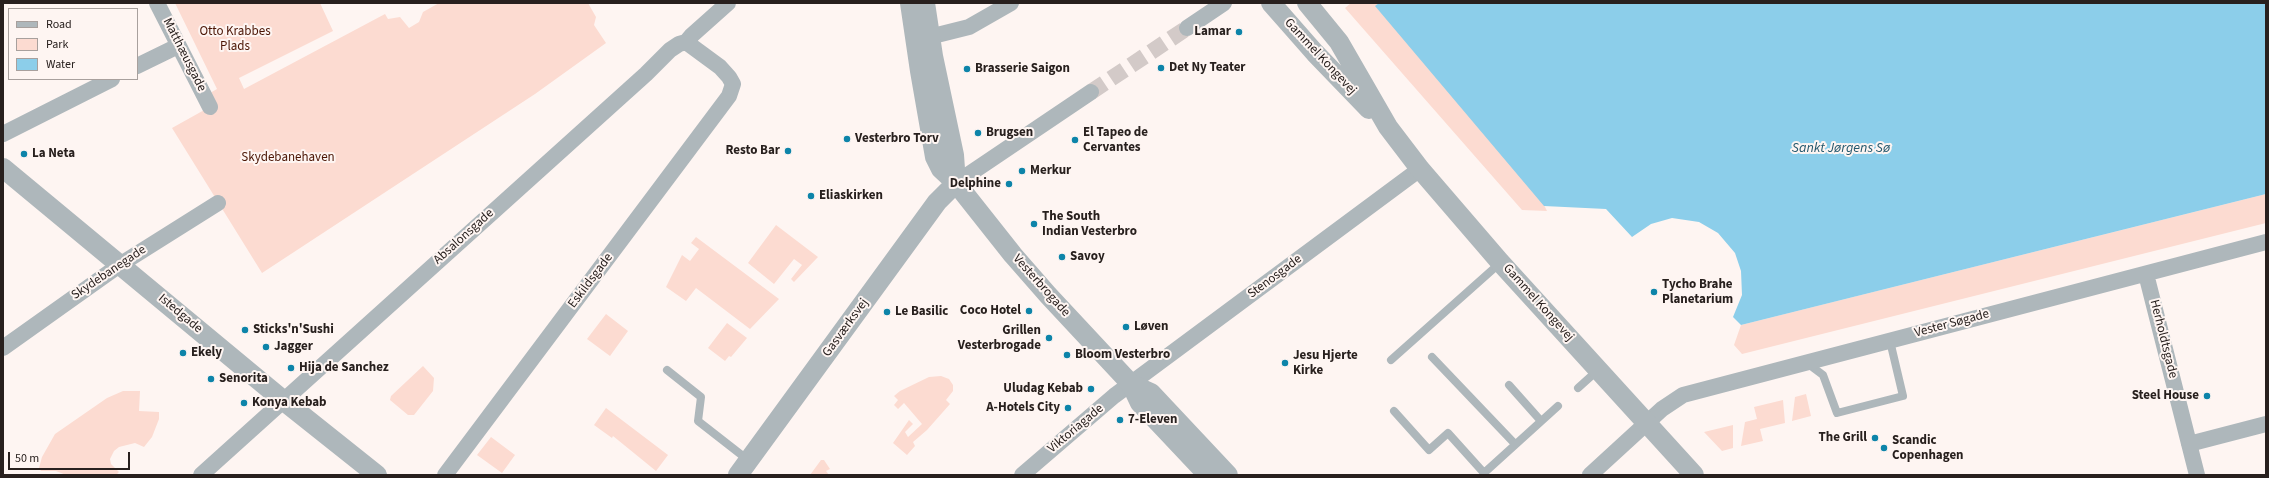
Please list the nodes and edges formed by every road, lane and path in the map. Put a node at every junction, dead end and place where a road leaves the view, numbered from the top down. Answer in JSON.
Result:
{"nodes":[{"id":1,"x":157,"y":3,"type":"edge"},
{"id":2,"x":728,"y":3,"type":"edge"},
{"id":3,"x":910,"y":3,"type":"edge"},
{"id":4,"x":925,"y":3,"type":"edge"},
{"id":5,"x":1012,"y":3,"type":"edge"},
{"id":6,"x":1224,"y":3,"type":"edge"},
{"id":7,"x":1271,"y":3,"type":"edge"},
{"id":8,"x":1307,"y":3,"type":"edge"},
{"id":9,"x":1187,"y":28,"type":"tunnel mouth"},
{"id":10,"x":929,"y":37,"type":"junction"},
{"id":11,"x":686,"y":42,"type":"junction"},
{"id":12,"x":178,"y":46,"type":"junction"},
{"id":13,"x":917,"y":53,"type":"junction"},
{"id":14,"x":138,"y":66,"type":"edge"},
{"id":15,"x":110,"y":80,"type":"edge"},
{"id":16,"x":1091,"y":92,"type":"tunnel mouth"},
{"id":17,"x":210,"y":107,"type":"dead end"},
{"id":18,"x":1388,"y":127,"type":"junction"},
{"id":19,"x":3,"y":134,"type":"edge"},
{"id":20,"x":3,"y":168,"type":"edge"},
{"id":21,"x":1420,"y":169,"type":"junction"},
{"id":22,"x":956,"y":183,"type":"junction"},
{"id":23,"x":218,"y":203,"type":"dead end"},
{"id":24,"x":2266,"y":242,"type":"edge"},
{"id":25,"x":1500,"y":262,"type":"junction"},
{"id":26,"x":121,"y":264,"type":"junction"},
{"id":27,"x":2146,"y":274,"type":"junction"},
{"id":28,"x":1890,"y":341,"type":"junction"},
{"id":29,"x":3,"y":348,"type":"edge"},
{"id":30,"x":1432,"y":357,"type":"dead end"},
{"id":31,"x":1392,"y":360,"type":"dead end"},
{"id":32,"x":1806,"y":362,"type":"junction"},
{"id":33,"x":667,"y":370,"type":"dead end"},
{"id":34,"x":1598,"y":370,"type":"junction"},
{"id":35,"x":1131,"y":384,"type":"junction"},
{"id":36,"x":1509,"y":385,"type":"dead end"},
{"id":37,"x":1578,"y":388,"type":"dead end"},
{"id":38,"x":284,"y":401,"type":"junction"},
{"id":39,"x":1558,"y":406,"type":"dead end"},
{"id":40,"x":1394,"y":411,"type":"dead end"},
{"id":41,"x":1541,"y":421,"type":"junction"},
{"id":42,"x":1646,"y":423,"type":"junction"},
{"id":43,"x":2266,"y":424,"type":"edge"},
{"id":44,"x":1515,"y":444,"type":"junction"},
{"id":45,"x":2189,"y":444,"type":"junction"},
{"id":46,"x":744,"y":468,"type":"edge"},
{"id":47,"x":201,"y":475,"type":"edge"},
{"id":48,"x":377,"y":475,"type":"edge"},
{"id":49,"x":445,"y":475,"type":"edge"},
{"id":50,"x":1022,"y":475,"type":"edge"},
{"id":51,"x":1208,"y":475,"type":"edge"},
{"id":52,"x":1228,"y":475,"type":"edge"},
{"id":53,"x":1590,"y":475,"type":"edge"},
{"id":54,"x":1694,"y":475,"type":"edge"},
{"id":55,"x":2197,"y":475,"type":"edge"}],
"edges":[{"from":1,"to":12,"type":"street","name":"Matthæusgade"},
{"from":2,"to":11,"type":"street","name":"Absalonsgade"},
{"from":3,"to":13,"type":"street","name":"Vesterbrogade"},
{"from":4,"to":10,"type":"street"},
{"from":5,"to":10,"type":"street"},
{"from":6,"to":9,"type":"street"},
{"from":7,"to":18,"type":"street","name":"Gammel Kongevej"},
{"from":8,"to":18,"type":"street","name":"Gammel Kongevej"},
{"from":10,"to":13,"type":"street"},
{"from":10,"to":22,"type":"street"},
{"from":11,"to":38,"type":"street","name":"Absalonsgade"},
{"from":11,"to":49,"type":"street","name":"Eskildsgade"},
{"from":12,"to":14,"type":"street"},
{"from":12,"to":17,"type":"street","name":"Matthæusgade"},
{"from":13,"to":22,"type":"street","name":"Vesterbrogade"},
{"from":15,"to":19,"type":"street"},
{"from":16,"to":22,"type":"street"},
{"from":18,"to":21,"type":"street","name":"Gammel Kongevej"},
{"from":20,"to":26,"type":"street","name":"Istedgade"},
{"from":21,"to":25,"type":"street","name":"Gammel Kongevej"},
{"from":21,"to":35,"type":"street","name":"Stenosgade"},
{"from":22,"to":35,"type":"street","name":"Vesterbrogade"},
{"from":22,"to":46,"type":"street","name":"Gasværksvej"},
{"from":23,"to":26,"type":"street","name":"Skydebanegade"},
{"from":24,"to":27,"type":"street","name":"Vester Søgade"},
{"from":25,"to":31,"type":"lane"},
{"from":25,"to":34,"type":"street","name":"Gammel Kongevej"},
{"from":26,"to":29,"type":"street","name":"Skydebanegade"},
{"from":26,"to":38,"type":"street","name":"Istedgade"},
{"from":27,"to":28,"type":"street","name":"Vester Søgade"},
{"from":27,"to":45,"type":"street","name":"Herholdtsgade"},
{"from":28,"to":32,"type":"street","name":"Vester Søgade"},
{"from":28,"to":32,"type":"lane"},
{"from":30,"to":44,"type":"lane"},
{"from":32,"to":42,"type":"street","name":"Vester Søgade"},
{"from":33,"to":46,"type":"lane"},
{"from":34,"to":37,"type":"lane"},
{"from":34,"to":42,"type":"street","name":"Gammel Kongevej"},
{"from":35,"to":50,"type":"street","name":"Viktoriagade"},
{"from":35,"to":51,"type":"street","name":"Vesterbrogade"},
{"from":35,"to":52,"type":"street","name":"Vesterbrogade"},
{"from":36,"to":41,"type":"lane"},
{"from":38,"to":47,"type":"street","name":"Absalonsgade"},
{"from":38,"to":48,"type":"street","name":"Istedgade"},
{"from":39,"to":41,"type":"lane"},
{"from":40,"to":44,"type":"lane"},
{"from":41,"to":44,"type":"lane"},
{"from":42,"to":53,"type":"street","name":"Vester Søgade"},
{"from":42,"to":54,"type":"street","name":"Gammel Kongevej"},
{"from":43,"to":45,"type":"street"},
{"from":45,"to":55,"type":"street","name":"Herholdtsgade"}]}
